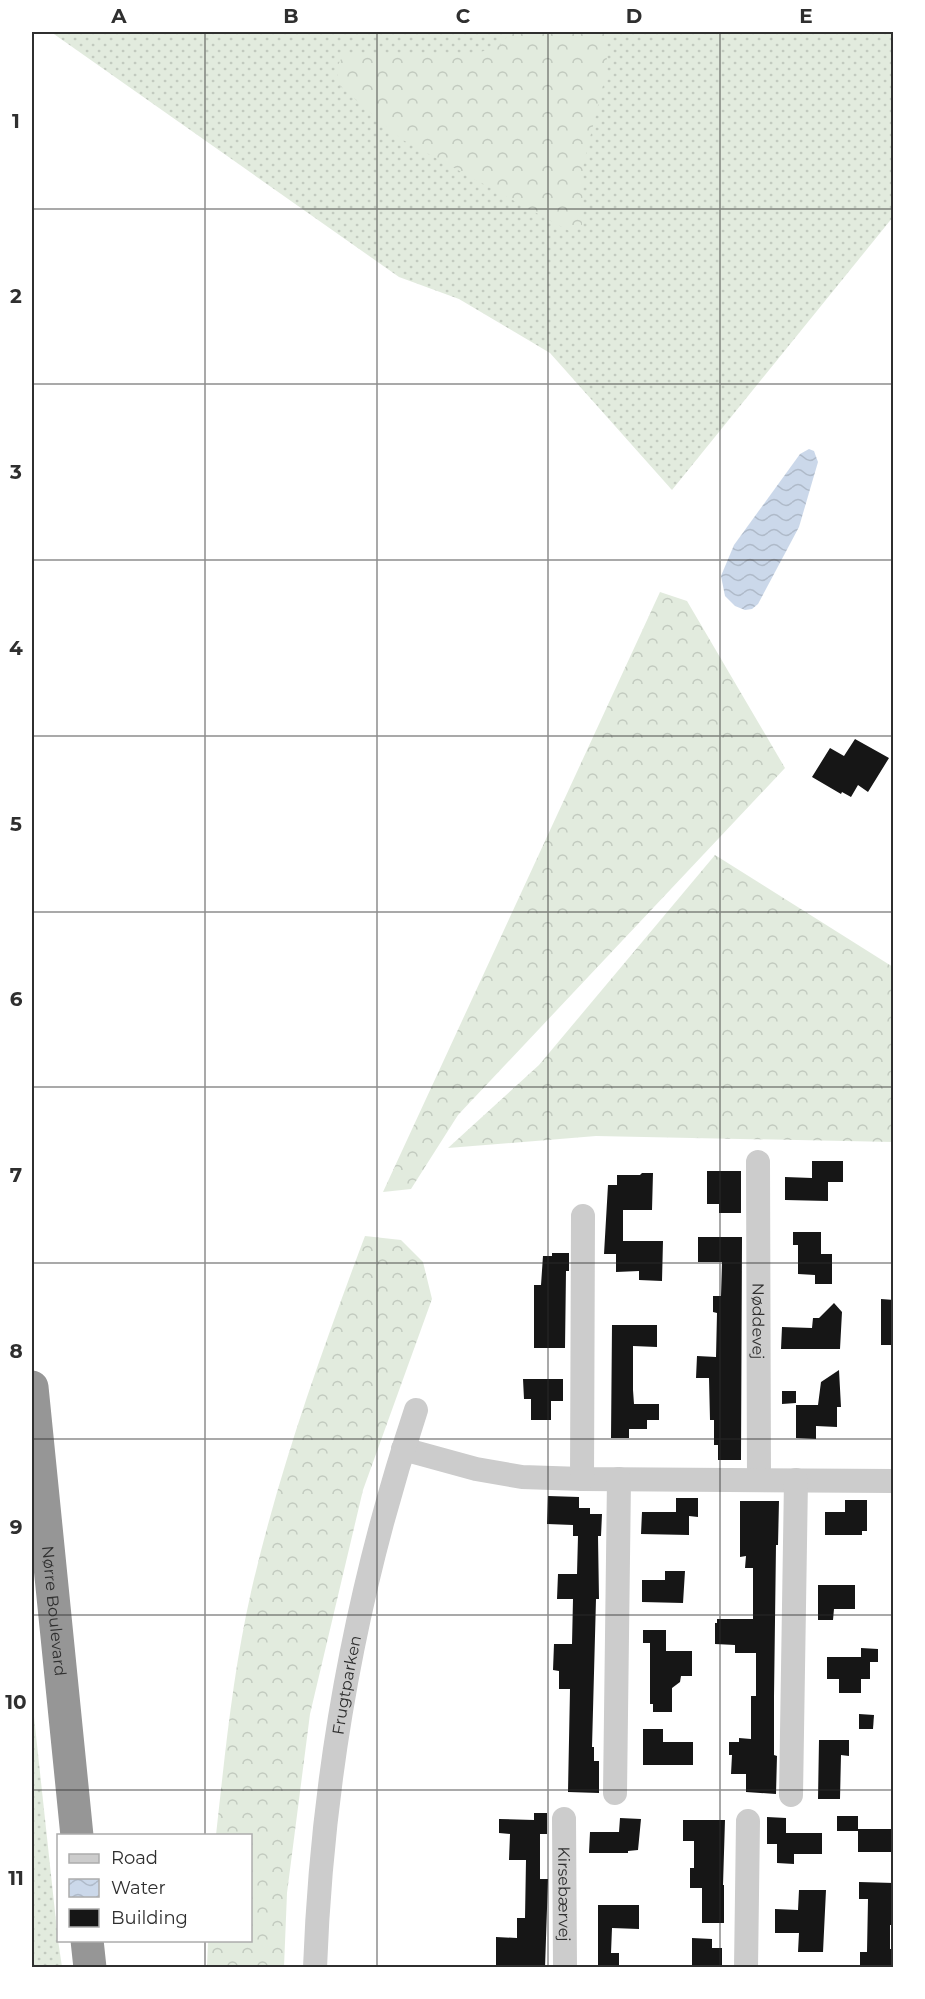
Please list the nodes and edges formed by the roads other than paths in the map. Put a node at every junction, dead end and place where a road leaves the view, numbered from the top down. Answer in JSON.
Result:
{"nodes":[{"id":1,"x":758,"y":1162,"type":"dead end"},
{"id":2,"x":583,"y":1216,"type":"dead end"},
{"id":3,"x":32,"y":1388,"type":"edge"},
{"id":4,"x":416,"y":1410,"type":"dead end"},
{"id":5,"x":404,"y":1449,"type":"junction"},
{"id":6,"x":582,"y":1479,"type":"junction"},
{"id":7,"x":620,"y":1479,"type":"junction"},
{"id":8,"x":759,"y":1480,"type":"junction"},
{"id":9,"x":796,"y":1480,"type":"junction"},
{"id":10,"x":894,"y":1481,"type":"edge"},
{"id":11,"x":615,"y":1793,"type":"dead end"},
{"id":12,"x":791,"y":1795,"type":"dead end"},
{"id":13,"x":564,"y":1819,"type":"dead end"},
{"id":14,"x":747,"y":1821,"type":"dead end"},
{"id":15,"x":76,"y":1834,"type":"edge"},
{"id":16,"x":87,"y":1942,"type":"edge"},
{"id":17,"x":90,"y":1968,"type":"edge"},
{"id":18,"x":315,"y":1968,"type":"edge"},
{"id":19,"x":565,"y":1968,"type":"edge"},
{"id":20,"x":746,"y":1968,"type":"edge"}],
"edges":[{"from":1,"to":8,"type":"street","name":"Nøddevej"},
{"from":2,"to":6,"type":"street"},
{"from":3,"to":15,"type":"highway","name":"Nørre Boulevard"},
{"from":4,"to":5,"type":"street","name":"Frugtparken"},
{"from":5,"to":6,"type":"street"},
{"from":5,"to":18,"type":"street","name":"Frugtparken"},
{"from":6,"to":7,"type":"street"},
{"from":7,"to":8,"type":"street"},
{"from":7,"to":11,"type":"street"},
{"from":8,"to":9,"type":"street"},
{"from":9,"to":10,"type":"street"},
{"from":9,"to":12,"type":"street"},
{"from":13,"to":19,"type":"street","name":"Kirsebærvej"},
{"from":14,"to":20,"type":"street"},
{"from":16,"to":17,"type":"highway"}]}
